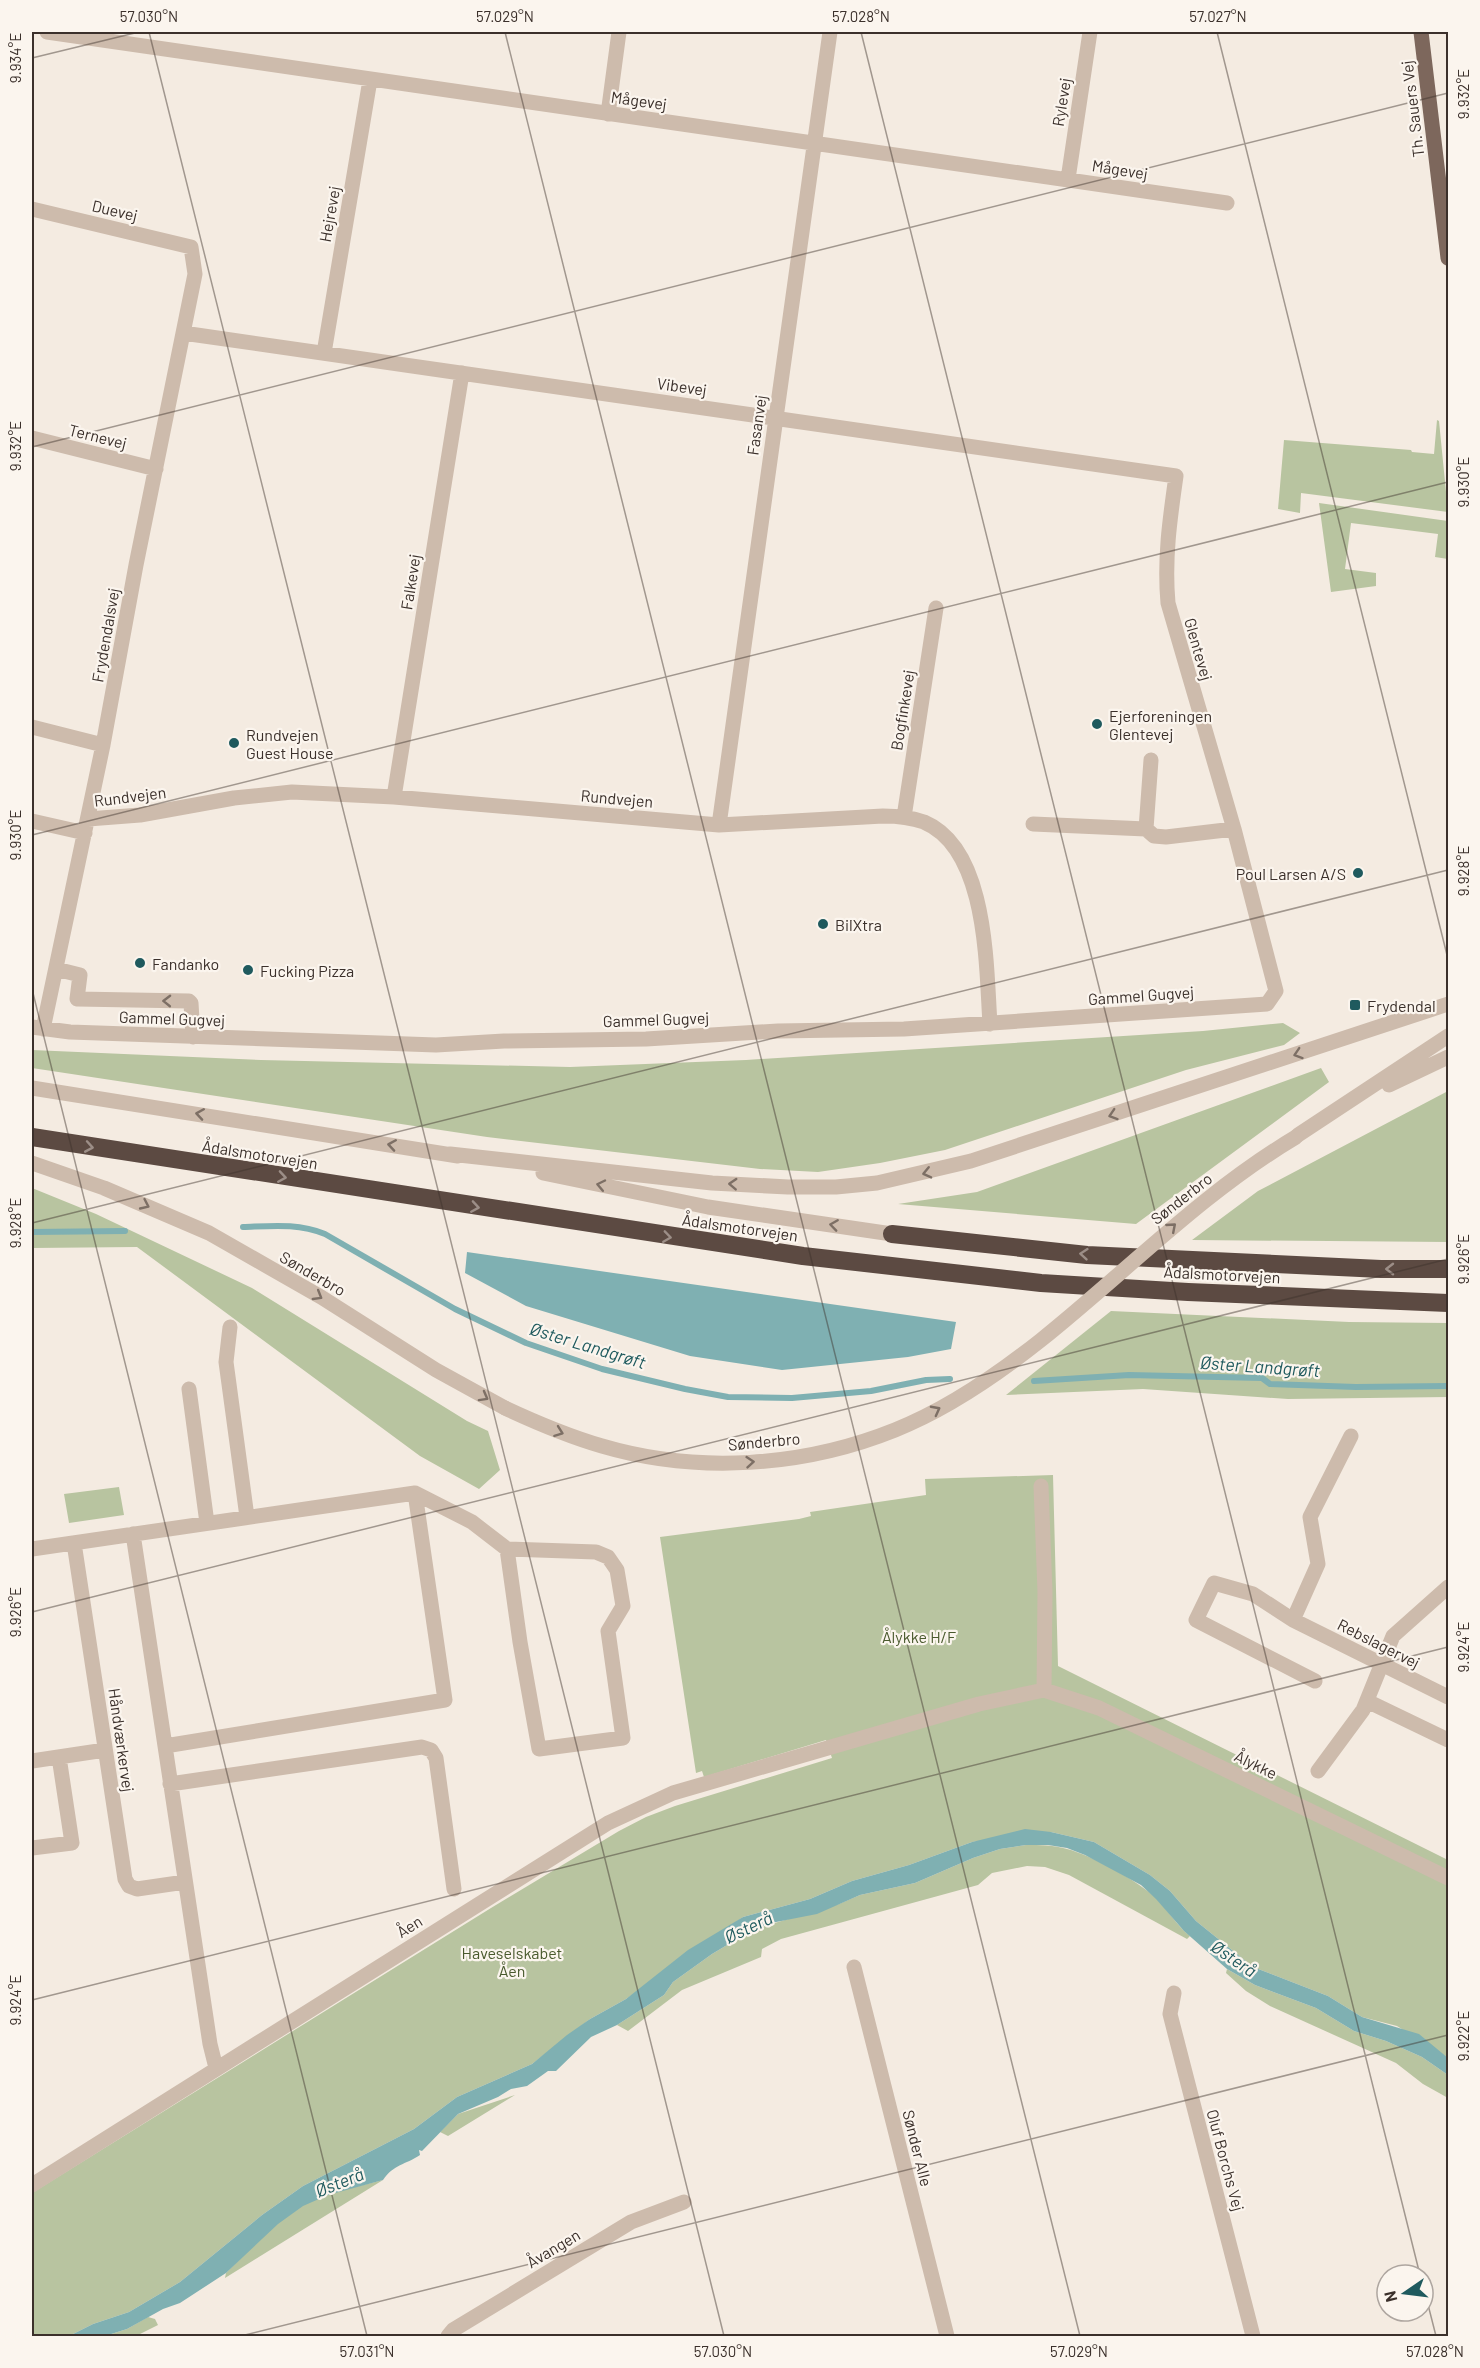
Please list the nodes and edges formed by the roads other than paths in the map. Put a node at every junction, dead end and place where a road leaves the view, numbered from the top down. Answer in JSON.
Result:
{"nodes":[{"id":1,"x":47,"y":32,"type":"edge"},
{"id":2,"x":619,"y":32,"type":"edge"},
{"id":3,"x":830,"y":32,"type":"edge"},
{"id":4,"x":1090,"y":32,"type":"edge"},
{"id":5,"x":1421,"y":32,"type":"edge"},
{"id":6,"x":370,"y":80,"type":"junction"},
{"id":7,"x":608,"y":114,"type":"junction"},
{"id":8,"x":814,"y":144,"type":"junction"},
{"id":9,"x":1068,"y":179,"type":"junction"},
{"id":10,"x":1444,"y":182,"type":"edge"},
{"id":11,"x":1227,"y":203,"type":"dead end"},
{"id":12,"x":32,"y":209,"type":"edge"},
{"id":13,"x":191,"y":247,"type":"joint"},
{"id":14,"x":1449,"y":258,"type":"edge"},
{"id":15,"x":183,"y":333,"type":"junction"},
{"id":16,"x":324,"y":353,"type":"junction"},
{"id":17,"x":462,"y":373,"type":"junction"},
{"id":18,"x":776,"y":418,"type":"junction"},
{"id":19,"x":32,"y":438,"type":"edge"},
{"id":20,"x":156,"y":469,"type":"junction"},
{"id":21,"x":1176,"y":476,"type":"joint"},
{"id":22,"x":936,"y":608,"type":"dead end"},
{"id":23,"x":32,"y":727,"type":"edge"},
{"id":24,"x":103,"y":745,"type":"junction"},
{"id":25,"x":1151,"y":760,"type":"dead end"},
{"id":26,"x":394,"y":796,"type":"junction"},
{"id":27,"x":904,"y":817,"type":"junction"},
{"id":28,"x":32,"y":821,"type":"edge"},
{"id":29,"x":1033,"y":824,"type":"dead end"},
{"id":30,"x":719,"y":825,"type":"junction"},
{"id":31,"x":86,"y":826,"type":"junction"},
{"id":32,"x":1146,"y":829,"type":"junction"},
{"id":33,"x":1234,"y":829,"type":"junction"},
{"id":34,"x":56,"y":969,"type":"junction"},
{"id":35,"x":1276,"y":992,"type":"joint"},
{"id":36,"x":1449,"y":1004,"type":"edge"},
{"id":37,"x":990,"y":1024,"type":"junction"},
{"id":38,"x":37,"y":1028,"type":"edge"},
{"id":39,"x":1449,"y":1036,"type":"edge"},
{"id":40,"x":193,"y":1037,"type":"junction"},
{"id":41,"x":1449,"y":1057,"type":"edge"},
{"id":42,"x":32,"y":1088,"type":"edge"},
{"id":43,"x":1297,"y":1136,"type":"junction"},
{"id":44,"x":32,"y":1137,"type":"edge"},
{"id":45,"x":450,"y":1154,"type":"junction"},
{"id":46,"x":32,"y":1163,"type":"edge"},
{"id":47,"x":892,"y":1234,"type":"joint"},
{"id":48,"x":1449,"y":1269,"type":"edge"},
{"id":49,"x":1449,"y":1303,"type":"edge"},
{"id":50,"x":230,"y":1327,"type":"dead end"},
{"id":51,"x":189,"y":1389,"type":"dead end"},
{"id":52,"x":1351,"y":1436,"type":"dead end"},
{"id":53,"x":1041,"y":1486,"type":"dead end"},
{"id":54,"x":415,"y":1493,"type":"junction"},
{"id":55,"x":247,"y":1517,"type":"junction"},
{"id":56,"x":207,"y":1523,"type":"junction"},
{"id":57,"x":134,"y":1534,"type":"junction"},
{"id":58,"x":74,"y":1543,"type":"junction"},
{"id":59,"x":32,"y":1549,"type":"edge"},
{"id":60,"x":507,"y":1549,"type":"junction"},
{"id":61,"x":1449,"y":1587,"type":"edge"},
{"id":62,"x":1293,"y":1620,"type":"junction"},
{"id":63,"x":1382,"y":1665,"type":"junction"},
{"id":64,"x":1315,"y":1681,"type":"dead end"},
{"id":65,"x":1044,"y":1690,"type":"junction"},
{"id":66,"x":1449,"y":1697,"type":"edge"},
{"id":67,"x":1367,"y":1701,"type":"junction"},
{"id":68,"x":1449,"y":1740,"type":"edge"},
{"id":69,"x":165,"y":1746,"type":"junction"},
{"id":70,"x":105,"y":1750,"type":"junction"},
{"id":71,"x":59,"y":1757,"type":"junction"},
{"id":72,"x":32,"y":1761,"type":"edge"},
{"id":73,"x":1318,"y":1771,"type":"dead end"},
{"id":74,"x":170,"y":1784,"type":"junction"},
{"id":75,"x":32,"y":1848,"type":"edge"},
{"id":76,"x":1449,"y":1878,"type":"edge"},
{"id":77,"x":184,"y":1882,"type":"junction"},
{"id":78,"x":453,"y":1889,"type":"dead end"},
{"id":79,"x":854,"y":1967,"type":"dead end"},
{"id":80,"x":1174,"y":1993,"type":"dead end"},
{"id":81,"x":216,"y":2068,"type":"junction"},
{"id":82,"x":32,"y":2185,"type":"edge"},
{"id":83,"x":684,"y":2202,"type":"dead end"},
{"id":84,"x":448,"y":2337,"type":"edge"},
{"id":85,"x":947,"y":2337,"type":"edge"},
{"id":86,"x":1253,"y":2337,"type":"edge"}],
"edges":[{"from":1,"to":6,"type":"street","name":"Mågevej"},
{"from":2,"to":7,"type":"street"},
{"from":3,"to":8,"type":"street","name":"Fasanvej"},
{"from":4,"to":9,"type":"street","name":"Rylevej"},
{"from":5,"to":10,"type":"main road","name":"Th. Sauers Vej"},
{"from":6,"to":7,"type":"street","name":"Mågevej"},
{"from":6,"to":16,"type":"street","name":"Hejrevej"},
{"from":7,"to":8,"type":"street","name":"Mågevej"},
{"from":8,"to":9,"type":"street","name":"Mågevej"},
{"from":8,"to":18,"type":"street","name":"Fasanvej"},
{"from":9,"to":11,"type":"street","name":"Mågevej"},
{"from":10,"to":14,"type":"main road","name":"Th. Sauers Vej"},
{"from":12,"to":13,"type":"street","name":"Duevej"},
{"from":13,"to":15,"type":"street","name":"Frydendalsvej"},
{"from":15,"to":16,"type":"street","name":"Vibevej"},
{"from":15,"to":20,"type":"street","name":"Frydendalsvej"},
{"from":16,"to":17,"type":"street","name":"Vibevej"},
{"from":17,"to":18,"type":"street","name":"Vibevej"},
{"from":17,"to":26,"type":"street","name":"Falkevej"},
{"from":18,"to":21,"type":"street","name":"Vibevej"},
{"from":18,"to":30,"type":"street","name":"Fasanvej"},
{"from":19,"to":20,"type":"street","name":"Ternevej"},
{"from":20,"to":24,"type":"street","name":"Frydendalsvej"},
{"from":21,"to":33,"type":"street","name":"Glentevej"},
{"from":22,"to":27,"type":"street","name":"Bogfinkevej"},
{"from":23,"to":24,"type":"street"},
{"from":24,"to":31,"type":"street","name":"Frydendalsvej"},
{"from":25,"to":32,"type":"street"},
{"from":26,"to":30,"type":"street","name":"Rundvejen"},
{"from":26,"to":31,"type":"street","name":"Rundvejen"},
{"from":27,"to":30,"type":"street","name":"Rundvejen"},
{"from":27,"to":37,"type":"street","name":"Rundvejen"},
{"from":28,"to":31,"type":"street","name":"Rundvejen"},
{"from":29,"to":32,"type":"street"},
{"from":31,"to":34,"type":"street","name":"Frydendalsvej"},
{"from":32,"to":33,"type":"street"},
{"from":33,"to":35,"type":"street","name":"Glentevej"},
{"from":34,"to":38,"type":"street","name":"Frydendalsvej"},
{"from":40,"to":34,"type":"street","one_way":true},
{"from":35,"to":37,"type":"street","name":"Gammel Gugvej"},
{"from":36,"to":45,"type":"street","one_way":true},
{"from":37,"to":40,"type":"street","name":"Gammel Gugvej"},
{"from":38,"to":40,"type":"street","name":"Gammel Gugvej"},
{"from":39,"to":43,"type":"street"},
{"from":41,"to":43,"type":"street","name":"Sønderbro"},
{"from":45,"to":42,"type":"street","one_way":true},
{"from":46,"to":43,"type":"street","name":"Sønderbro","one_way":true,"bridge":true},
{"from":44,"to":49,"type":"highway","name":"Ådalsmotorvejen","one_way":true},
{"from":47,"to":45,"type":"street","one_way":true},
{"from":48,"to":47,"type":"highway","name":"Ådalsmotorvejen","one_way":true},
{"from":50,"to":55,"type":"street"},
{"from":51,"to":56,"type":"street"},
{"from":52,"to":62,"type":"street"},
{"from":53,"to":65,"type":"street"},
{"from":54,"to":55,"type":"street"},
{"from":54,"to":60,"type":"street"},
{"from":54,"to":69,"type":"street"},
{"from":55,"to":56,"type":"street"},
{"from":56,"to":57,"type":"street"},
{"from":57,"to":58,"type":"street"},
{"from":57,"to":69,"type":"street"},
{"from":58,"to":59,"type":"street"},
{"from":58,"to":70,"type":"street","name":"Håndværkervej"},
{"from":60,"to":60,"type":"street"},
{"from":61,"to":63,"type":"street"},
{"from":62,"to":63,"type":"street","name":"Rebslagervej"},
{"from":62,"to":64,"type":"street","name":"Rebslagervej"},
{"from":63,"to":66,"type":"street","name":"Rebslagervej"},
{"from":63,"to":67,"type":"street"},
{"from":65,"to":76,"type":"street","name":"Ålykke"},
{"from":65,"to":81,"type":"street","name":"Åen"},
{"from":67,"to":68,"type":"street"},
{"from":67,"to":73,"type":"street"},
{"from":69,"to":74,"type":"street"},
{"from":70,"to":71,"type":"street"},
{"from":70,"to":77,"type":"street","name":"Håndværkervej"},
{"from":71,"to":72,"type":"street"},
{"from":71,"to":75,"type":"street"},
{"from":74,"to":77,"type":"street"},
{"from":74,"to":78,"type":"street"},
{"from":77,"to":81,"type":"street"},
{"from":79,"to":85,"type":"street","name":"Sønder Alle"},
{"from":80,"to":86,"type":"street","name":"Oluf Borchs Vej"},
{"from":81,"to":82,"type":"street","name":"Åen"},
{"from":83,"to":84,"type":"street","name":"Åvangen"}]}
